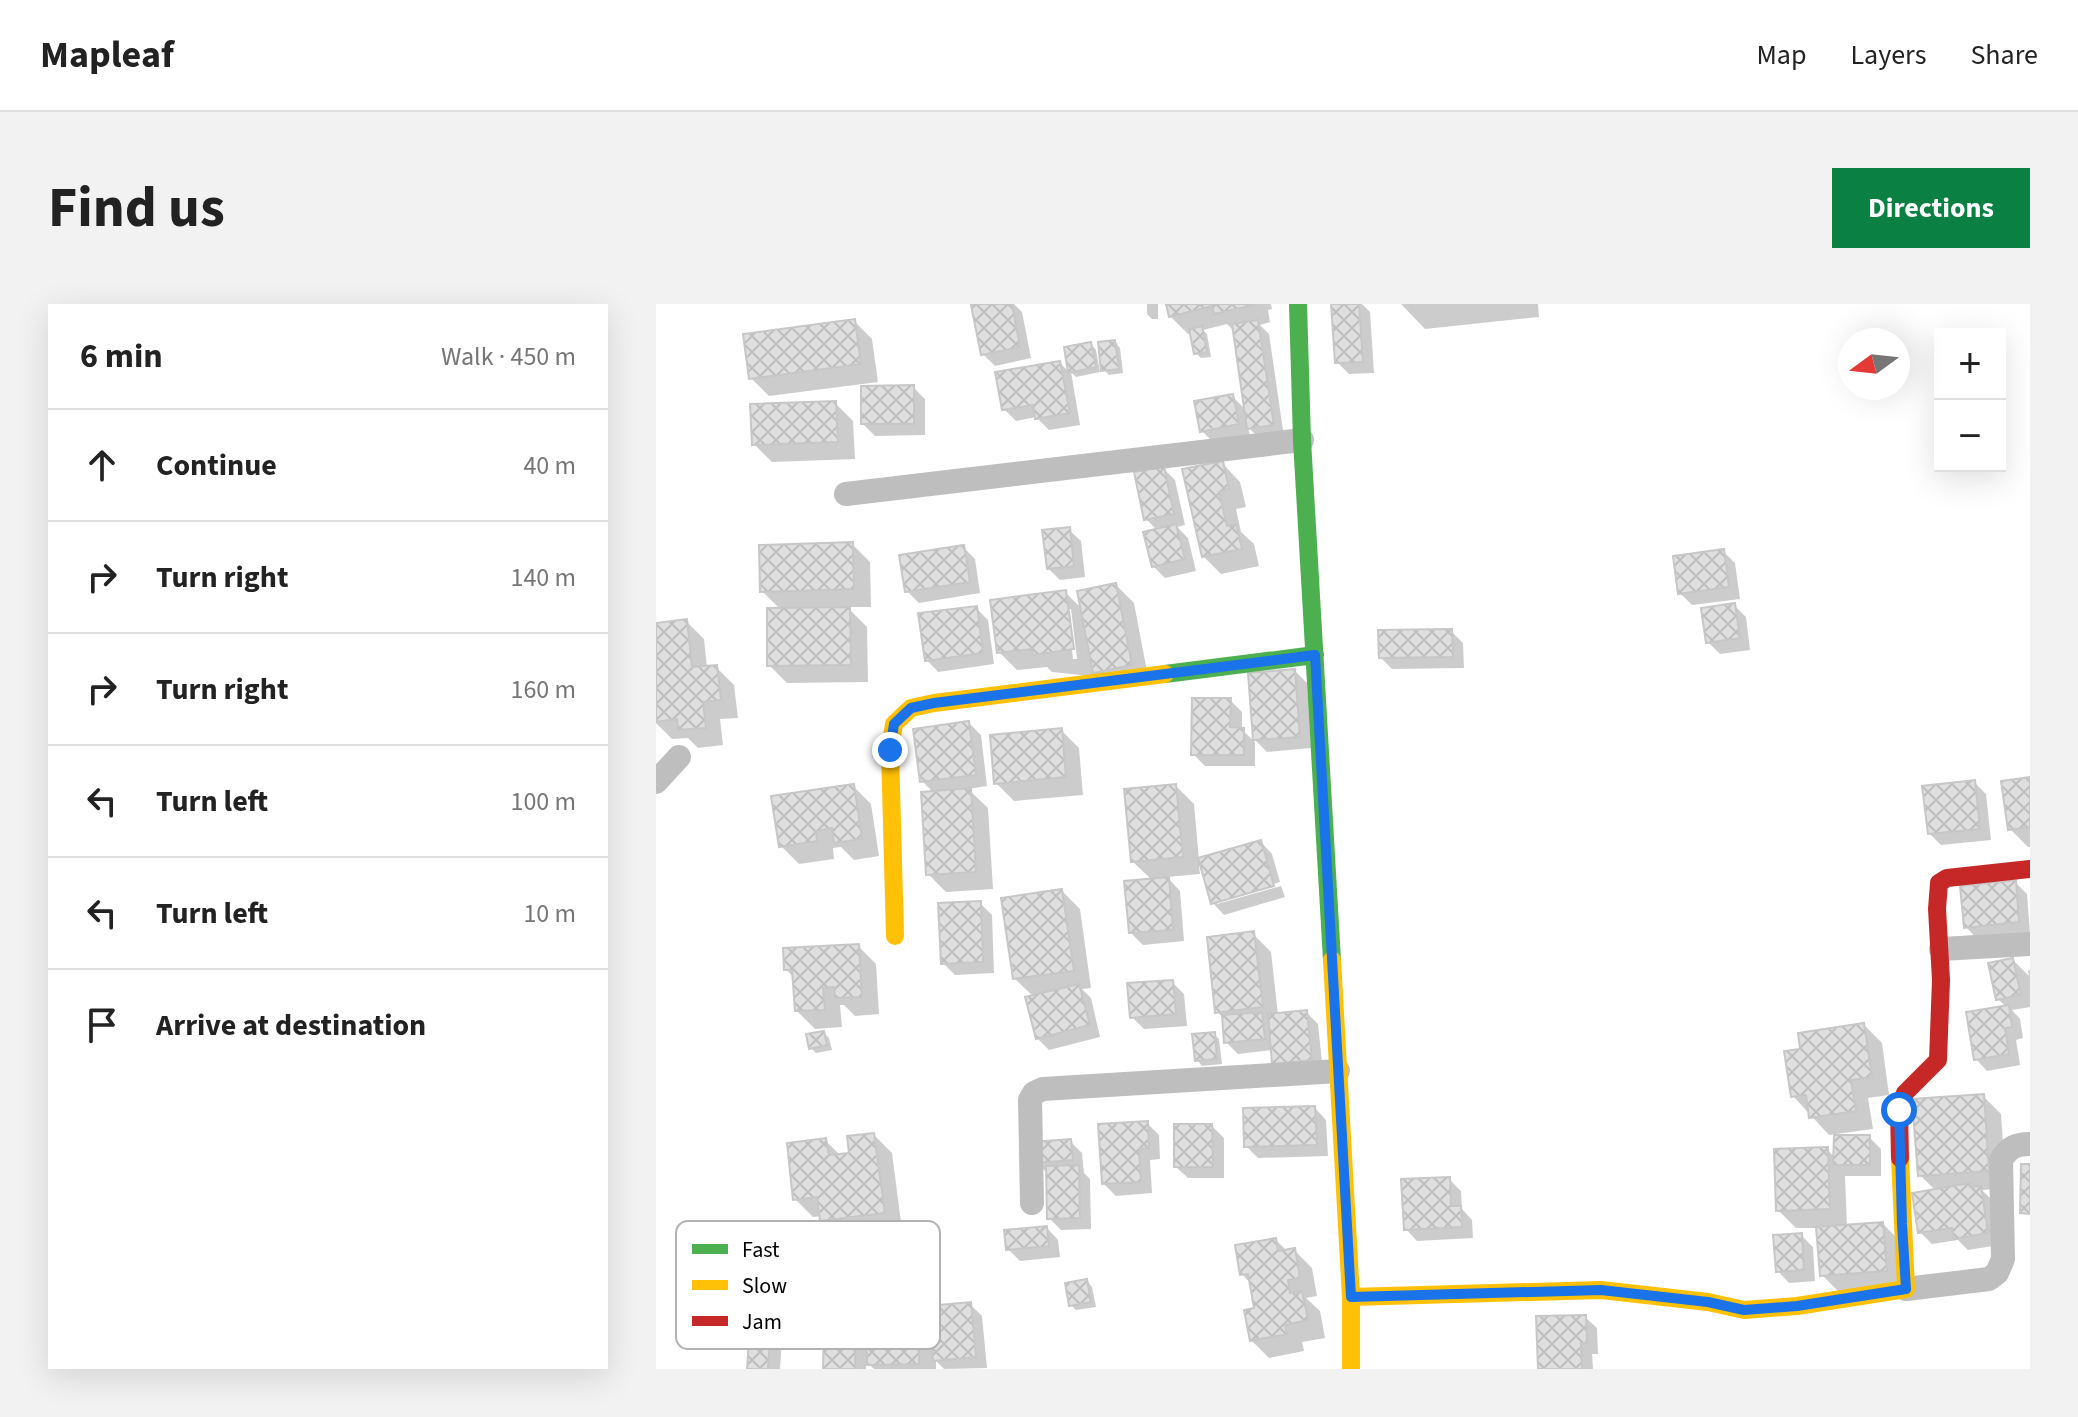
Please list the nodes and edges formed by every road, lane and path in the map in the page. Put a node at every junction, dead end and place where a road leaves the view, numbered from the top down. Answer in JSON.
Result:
{"nodes":[{"id":1,"x":1298,"y":304,"type":"edge"},
{"id":2,"x":1302,"y":440,"type":"junction"},
{"id":3,"x":846,"y":494,"type":"dead end"},
{"id":4,"x":1315,"y":655,"type":"junction"},
{"id":5,"x":679,"y":757,"type":"dead end"},
{"id":6,"x":656,"y":782,"type":"edge"},
{"id":7,"x":2030,"y":869,"type":"edge"},
{"id":8,"x":895,"y":936,"type":"dead end"},
{"id":9,"x":2030,"y":944,"type":"edge"},
{"id":10,"x":1941,"y":949,"type":"junction"},
{"id":11,"x":1338,"y":1071,"type":"junction"},
{"id":12,"x":2030,"y":1144,"type":"edge"},
{"id":13,"x":1032,"y":1203,"type":"dead end"},
{"id":14,"x":1906,"y":1289,"type":"junction"},
{"id":15,"x":1351,"y":1297,"type":"junction"},
{"id":16,"x":1351,"y":1369,"type":"edge"}],
"edges":[{"from":1,"to":2,"type":"street"},
{"from":2,"to":3,"type":"street"},
{"from":2,"to":4,"type":"street"},
{"from":4,"to":8,"type":"street"},
{"from":4,"to":11,"type":"street"},
{"from":5,"to":6,"type":"street"},
{"from":7,"to":10,"type":"street"},
{"from":9,"to":10,"type":"street"},
{"from":10,"to":14,"type":"street"},
{"from":11,"to":13,"type":"street"},
{"from":11,"to":15,"type":"street"},
{"from":12,"to":14,"type":"street"},
{"from":14,"to":15,"type":"street"},
{"from":15,"to":16,"type":"street"}]}
